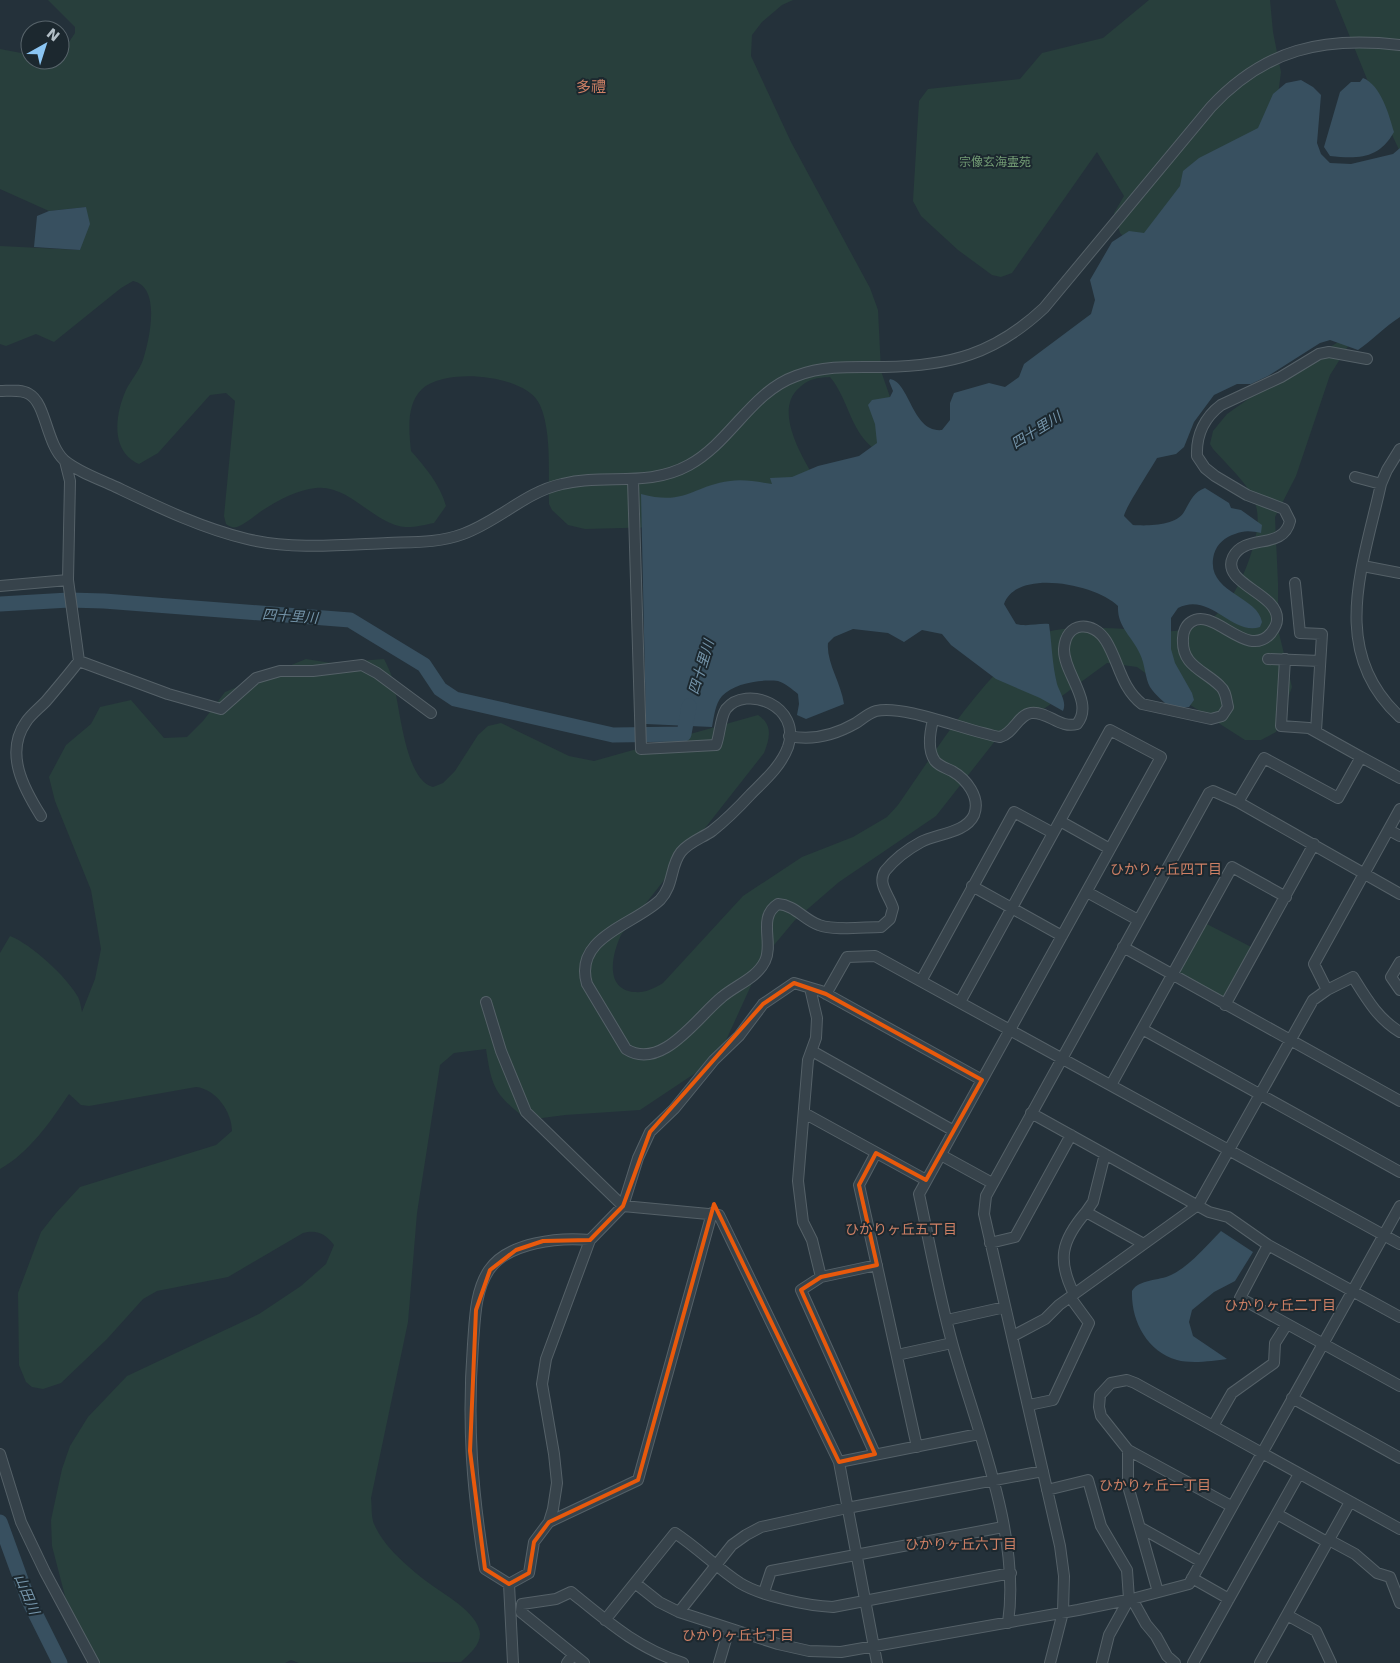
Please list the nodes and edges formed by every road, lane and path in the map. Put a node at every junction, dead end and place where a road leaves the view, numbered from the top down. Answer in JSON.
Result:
{"nodes":[{"id":1,"x":1400,"y":45,"type":"edge"},
{"id":2,"x":1367,"y":359,"type":"dead end"},
{"id":3,"x":0,"y":391,"type":"edge"},
{"id":4,"x":1400,"y":449,"type":"edge"},
{"id":5,"x":65,"y":461,"type":"junction"},
{"id":6,"x":1354,"y":477,"type":"dead end"},
{"id":7,"x":633,"y":480,"type":"junction"},
{"id":8,"x":1381,"y":484,"type":"junction"},
{"id":9,"x":1363,"y":566,"type":"junction"},
{"id":10,"x":1400,"y":574,"type":"edge"},
{"id":11,"x":68,"y":580,"type":"junction"},
{"id":12,"x":1295,"y":583,"type":"dead end"},
{"id":13,"x":0,"y":586,"type":"edge"},
{"id":14,"x":1268,"y":658,"type":"dead end"},
{"id":15,"x":1284,"y":659,"type":"junction"},
{"id":16,"x":79,"y":660,"type":"junction"},
{"id":17,"x":1320,"y":661,"type":"junction"},
{"id":18,"x":431,"y":713,"type":"dead end"},
{"id":19,"x":1400,"y":717,"type":"edge"},
{"id":20,"x":933,"y":720,"type":"junction"},
{"id":21,"x":1316,"y":732,"type":"junction"},
{"id":22,"x":789,"y":736,"type":"junction"},
{"id":23,"x":1361,"y":757,"type":"junction"},
{"id":24,"x":1400,"y":778,"type":"edge"},
{"id":25,"x":1238,"y":802,"type":"junction"},
{"id":26,"x":1400,"y":809,"type":"edge"},
{"id":27,"x":41,"y":816,"type":"dead end"},
{"id":28,"x":1060,"y":821,"type":"junction"},
{"id":29,"x":1389,"y":830,"type":"junction"},
{"id":30,"x":1054,"y":833,"type":"junction"},
{"id":31,"x":1400,"y":836,"type":"edge"},
{"id":32,"x":1314,"y":844,"type":"junction"},
{"id":33,"x":1110,"y":849,"type":"junction"},
{"id":34,"x":1364,"y":873,"type":"junction"},
{"id":35,"x":972,"y":886,"type":"junction"},
{"id":36,"x":1087,"y":892,"type":"junction"},
{"id":37,"x":1400,"y":894,"type":"edge"},
{"id":38,"x":1286,"y":897,"type":"junction"},
{"id":39,"x":1012,"y":908,"type":"junction"},
{"id":40,"x":1138,"y":920,"type":"junction"},
{"id":41,"x":1062,"y":936,"type":"junction"},
{"id":42,"x":1123,"y":947,"type":"junction"},
{"id":43,"x":1400,"y":962,"type":"edge"},
{"id":44,"x":1172,"y":975,"type":"junction"},
{"id":45,"x":921,"y":981,"type":"junction"},
{"id":46,"x":810,"y":988,"type":"junction"},
{"id":47,"x":1327,"y":990,"type":"junction"},
{"id":48,"x":1400,"y":990,"type":"edge"},
{"id":49,"x":826,"y":994,"type":"junction"},
{"id":50,"x":486,"y":1002,"type":"dead end"},
{"id":51,"x":960,"y":1002,"type":"junction"},
{"id":52,"x":1225,"y":1005,"type":"junction"},
{"id":53,"x":1010,"y":1029,"type":"junction"},
{"id":54,"x":1142,"y":1029,"type":"junction"},
{"id":55,"x":1400,"y":1032,"type":"edge"},
{"id":56,"x":1291,"y":1041,"type":"junction"},
{"id":57,"x":812,"y":1051,"type":"junction"},
{"id":58,"x":1061,"y":1057,"type":"junction"},
{"id":59,"x":982,"y":1080,"type":"junction"},
{"id":60,"x":1112,"y":1085,"type":"junction"},
{"id":61,"x":1260,"y":1094,"type":"junction"},
{"id":62,"x":1400,"y":1101,"type":"edge"},
{"id":63,"x":804,"y":1113,"type":"junction"},
{"id":64,"x":1031,"y":1113,"type":"junction"},
{"id":65,"x":954,"y":1131,"type":"junction"},
{"id":66,"x":1071,"y":1136,"type":"junction"},
{"id":67,"x":1229,"y":1150,"type":"junction"},
{"id":68,"x":876,"y":1153,"type":"junction"},
{"id":69,"x":1104,"y":1154,"type":"junction"},
{"id":70,"x":941,"y":1155,"type":"junction"},
{"id":71,"x":1400,"y":1172,"type":"edge"},
{"id":72,"x":926,"y":1180,"type":"junction"},
{"id":73,"x":992,"y":1183,"type":"junction"},
{"id":74,"x":1198,"y":1205,"type":"junction"},
{"id":75,"x":622,"y":1206,"type":"junction"},
{"id":76,"x":1400,"y":1206,"type":"edge"},
{"id":77,"x":1086,"y":1212,"type":"junction"},
{"id":78,"x":712,"y":1213,"type":"junction"},
{"id":79,"x":1384,"y":1235,"type":"junction"},
{"id":80,"x":590,"y":1240,"type":"junction"},
{"id":81,"x":990,"y":1243,"type":"junction"},
{"id":82,"x":1142,"y":1244,"type":"junction"},
{"id":83,"x":1400,"y":1244,"type":"edge"},
{"id":84,"x":1268,"y":1245,"type":"junction"},
{"id":85,"x":877,"y":1265,"type":"junction"},
{"id":86,"x":821,"y":1277,"type":"junction"},
{"id":87,"x":1352,"y":1291,"type":"junction"},
{"id":88,"x":1072,"y":1296,"type":"junction"},
{"id":89,"x":1005,"y":1307,"type":"junction"},
{"id":90,"x":1400,"y":1317,"type":"edge"},
{"id":91,"x":947,"y":1320,"type":"junction"},
{"id":92,"x":1287,"y":1324,"type":"junction"},
{"id":93,"x":1013,"y":1336,"type":"junction"},
{"id":94,"x":952,"y":1343,"type":"junction"},
{"id":95,"x":1323,"y":1344,"type":"junction"},
{"id":96,"x":897,"y":1356,"type":"junction"},
{"id":97,"x":1400,"y":1386,"type":"edge"},
{"id":98,"x":1292,"y":1398,"type":"junction"},
{"id":99,"x":1029,"y":1405,"type":"junction"},
{"id":100,"x":1213,"y":1426,"type":"junction"},
{"id":101,"x":979,"y":1434,"type":"junction"},
{"id":102,"x":917,"y":1447,"type":"junction"},
{"id":103,"x":1128,"y":1450,"type":"junction"},
{"id":104,"x":1262,"y":1453,"type":"junction"},
{"id":105,"x":0,"y":1454,"type":"edge"},
{"id":106,"x":875,"y":1454,"type":"junction"},
{"id":107,"x":1400,"y":1458,"type":"edge"},
{"id":108,"x":839,"y":1462,"type":"junction"},
{"id":109,"x":1043,"y":1471,"type":"junction"},
{"id":110,"x":1300,"y":1474,"type":"junction"},
{"id":111,"x":992,"y":1481,"type":"junction"},
{"id":112,"x":1047,"y":1490,"type":"junction"},
{"id":113,"x":1350,"y":1502,"type":"junction"},
{"id":114,"x":1230,"y":1506,"type":"junction"},
{"id":115,"x":847,"y":1508,"type":"junction"},
{"id":116,"x":1277,"y":1514,"type":"junction"},
{"id":117,"x":549,"y":1522,"type":"junction"},
{"id":118,"x":1003,"y":1527,"type":"junction"},
{"id":119,"x":1141,"y":1528,"type":"junction"},
{"id":120,"x":1400,"y":1529,"type":"edge"},
{"id":121,"x":1328,"y":1541,"type":"junction"},
{"id":122,"x":856,"y":1555,"type":"junction"},
{"id":123,"x":1200,"y":1561,"type":"junction"},
{"id":124,"x":716,"y":1564,"type":"junction"},
{"id":125,"x":1011,"y":1573,"type":"junction"},
{"id":126,"x":1192,"y":1578,"type":"junction"},
{"id":127,"x":635,"y":1583,"type":"junction"},
{"id":128,"x":508,"y":1584,"type":"junction"},
{"id":129,"x":764,"y":1592,"type":"junction"},
{"id":130,"x":1158,"y":1592,"type":"junction"},
{"id":131,"x":1131,"y":1599,"type":"junction"},
{"id":132,"x":1229,"y":1599,"type":"junction"},
{"id":133,"x":865,"y":1601,"type":"junction"},
{"id":134,"x":1400,"y":1603,"type":"edge"},
{"id":135,"x":679,"y":1612,"type":"junction"},
{"id":136,"x":1063,"y":1612,"type":"junction"},
{"id":137,"x":1287,"y":1615,"type":"junction"},
{"id":138,"x":606,"y":1620,"type":"junction"},
{"id":139,"x":1008,"y":1623,"type":"junction"},
{"id":140,"x":729,"y":1629,"type":"junction"},
{"id":141,"x":874,"y":1648,"type":"junction"},
{"id":142,"x":570,"y":1659,"type":"edge"},
{"id":143,"x":94,"y":1663,"type":"edge"},
{"id":144,"x":513,"y":1663,"type":"edge"},
{"id":145,"x":584,"y":1663,"type":"edge"},
{"id":146,"x":683,"y":1663,"type":"edge"},
{"id":147,"x":719,"y":1663,"type":"edge"},
{"id":148,"x":877,"y":1663,"type":"edge"},
{"id":149,"x":1050,"y":1663,"type":"edge"},
{"id":150,"x":1102,"y":1663,"type":"edge"},
{"id":151,"x":1175,"y":1663,"type":"edge"},
{"id":152,"x":1193,"y":1663,"type":"edge"},
{"id":153,"x":1260,"y":1663,"type":"edge"},
{"id":154,"x":1331,"y":1663,"type":"edge"}],
"edges":[{"from":1,"to":7,"type":"street"},
{"from":2,"to":20,"type":"street"},
{"from":3,"to":5,"type":"street"},
{"from":4,"to":8,"type":"street"},
{"from":5,"to":7,"type":"street"},
{"from":5,"to":11,"type":"street"},
{"from":6,"to":8,"type":"street"},
{"from":7,"to":22,"type":"street"},
{"from":8,"to":9,"type":"street"},
{"from":9,"to":10,"type":"street"},
{"from":9,"to":19,"type":"street"},
{"from":11,"to":13,"type":"street"},
{"from":11,"to":16,"type":"street"},
{"from":12,"to":17,"type":"street"},
{"from":14,"to":15,"type":"street"},
{"from":15,"to":17,"type":"street"},
{"from":15,"to":21,"type":"street"},
{"from":16,"to":18,"type":"street"},
{"from":16,"to":27,"type":"street"},
{"from":17,"to":21,"type":"street"},
{"from":20,"to":22,"type":"street"},
{"from":20,"to":22,"type":"street"},
{"from":21,"to":23,"type":"street"},
{"from":23,"to":24,"type":"street"},
{"from":23,"to":25,"type":"street"},
{"from":25,"to":32,"type":"street"},
{"from":25,"to":40,"type":"street"},
{"from":26,"to":29,"type":"street"},
{"from":28,"to":30,"type":"street"},
{"from":28,"to":33,"type":"street"},
{"from":28,"to":33,"type":"street"},
{"from":29,"to":31,"type":"street"},
{"from":29,"to":34,"type":"street"},
{"from":30,"to":35,"type":"street"},
{"from":30,"to":39,"type":"street"},
{"from":32,"to":34,"type":"street"},
{"from":32,"to":38,"type":"street"},
{"from":33,"to":36,"type":"street"},
{"from":34,"to":37,"type":"street"},
{"from":34,"to":47,"type":"street"},
{"from":35,"to":39,"type":"street"},
{"from":35,"to":45,"type":"street"},
{"from":36,"to":40,"type":"street"},
{"from":36,"to":41,"type":"street"},
{"from":38,"to":44,"type":"street"},
{"from":38,"to":52,"type":"street"},
{"from":39,"to":41,"type":"street"},
{"from":39,"to":51,"type":"street"},
{"from":40,"to":42,"type":"street"},
{"from":41,"to":53,"type":"street"},
{"from":42,"to":44,"type":"street"},
{"from":42,"to":58,"type":"street"},
{"from":43,"to":48,"type":"street"},
{"from":44,"to":52,"type":"street"},
{"from":44,"to":54,"type":"street"},
{"from":45,"to":49,"type":"street"},
{"from":45,"to":51,"type":"street"},
{"from":46,"to":49,"type":"street"},
{"from":46,"to":57,"type":"street"},
{"from":46,"to":75,"type":"street"},
{"from":47,"to":55,"type":"street"},
{"from":47,"to":56,"type":"street"},
{"from":49,"to":59,"type":"street"},
{"from":50,"to":75,"type":"street"},
{"from":51,"to":53,"type":"street"},
{"from":52,"to":56,"type":"street"},
{"from":53,"to":58,"type":"street"},
{"from":53,"to":59,"type":"street"},
{"from":54,"to":60,"type":"street"},
{"from":54,"to":61,"type":"street"},
{"from":56,"to":61,"type":"street"},
{"from":56,"to":62,"type":"street"},
{"from":57,"to":63,"type":"street"},
{"from":57,"to":65,"type":"street"},
{"from":58,"to":60,"type":"street"},
{"from":58,"to":64,"type":"street"},
{"from":59,"to":65,"type":"street"},
{"from":60,"to":67,"type":"street"},
{"from":61,"to":67,"type":"street"},
{"from":61,"to":71,"type":"street"},
{"from":63,"to":68,"type":"street"},
{"from":63,"to":86,"type":"street"},
{"from":64,"to":66,"type":"street"},
{"from":64,"to":73,"type":"street"},
{"from":65,"to":70,"type":"street"},
{"from":66,"to":69,"type":"street"},
{"from":66,"to":81,"type":"street"},
{"from":67,"to":74,"type":"street"},
{"from":67,"to":79,"type":"street"},
{"from":68,"to":72,"type":"street"},
{"from":68,"to":85,"type":"street"},
{"from":69,"to":74,"type":"street"},
{"from":69,"to":77,"type":"street"},
{"from":70,"to":72,"type":"street"},
{"from":70,"to":73,"type":"street"},
{"from":72,"to":91,"type":"street"},
{"from":73,"to":81,"type":"street"},
{"from":74,"to":82,"type":"street"},
{"from":74,"to":84,"type":"street"},
{"from":75,"to":78,"type":"street"},
{"from":75,"to":80,"type":"street"},
{"from":76,"to":79,"type":"street"},
{"from":77,"to":82,"type":"street"},
{"from":77,"to":88,"type":"street"},
{"from":78,"to":108,"type":"street"},
{"from":78,"to":117,"type":"street"},
{"from":79,"to":83,"type":"street"},
{"from":79,"to":87,"type":"street"},
{"from":80,"to":117,"type":"street"},
{"from":80,"to":128,"type":"street"},
{"from":81,"to":89,"type":"street"},
{"from":82,"to":88,"type":"street"},
{"from":84,"to":87,"type":"street"},
{"from":84,"to":92,"type":"street"},
{"from":85,"to":86,"type":"street"},
{"from":85,"to":96,"type":"street"},
{"from":86,"to":106,"type":"street"},
{"from":87,"to":90,"type":"street"},
{"from":87,"to":95,"type":"street"},
{"from":88,"to":93,"type":"street"},
{"from":88,"to":99,"type":"street"},
{"from":89,"to":91,"type":"street"},
{"from":89,"to":93,"type":"street"},
{"from":91,"to":94,"type":"street"},
{"from":92,"to":95,"type":"street"},
{"from":92,"to":100,"type":"street"},
{"from":93,"to":99,"type":"street"},
{"from":94,"to":96,"type":"street"},
{"from":94,"to":101,"type":"street"},
{"from":95,"to":97,"type":"street"},
{"from":95,"to":98,"type":"street"},
{"from":96,"to":102,"type":"street"},
{"from":98,"to":104,"type":"street"},
{"from":98,"to":107,"type":"street"},
{"from":99,"to":109,"type":"street"},
{"from":100,"to":103,"type":"street"},
{"from":100,"to":104,"type":"street"},
{"from":101,"to":102,"type":"street"},
{"from":101,"to":111,"type":"street"},
{"from":102,"to":106,"type":"street"},
{"from":103,"to":114,"type":"street"},
{"from":103,"to":119,"type":"street"},
{"from":104,"to":110,"type":"street"},
{"from":104,"to":114,"type":"street"},
{"from":105,"to":143,"type":"street"},
{"from":106,"to":108,"type":"street"},
{"from":108,"to":115,"type":"street"},
{"from":109,"to":111,"type":"street"},
{"from":109,"to":112,"type":"street"},
{"from":110,"to":113,"type":"street"},
{"from":110,"to":116,"type":"street"},
{"from":111,"to":115,"type":"street"},
{"from":111,"to":118,"type":"street"},
{"from":112,"to":131,"type":"street"},
{"from":112,"to":136,"type":"street"},
{"from":113,"to":120,"type":"street"},
{"from":113,"to":121,"type":"street"},
{"from":114,"to":123,"type":"street"},
{"from":115,"to":122,"type":"street"},
{"from":115,"to":124,"type":"street"},
{"from":116,"to":121,"type":"street"},
{"from":116,"to":132,"type":"street"},
{"from":117,"to":128,"type":"street"},
{"from":118,"to":122,"type":"street"},
{"from":118,"to":125,"type":"street"},
{"from":119,"to":123,"type":"street"},
{"from":119,"to":130,"type":"street"},
{"from":121,"to":134,"type":"street"},
{"from":121,"to":137,"type":"street"},
{"from":122,"to":129,"type":"street"},
{"from":122,"to":133,"type":"street"},
{"from":123,"to":126,"type":"street"},
{"from":124,"to":127,"type":"street"},
{"from":124,"to":129,"type":"street"},
{"from":124,"to":135,"type":"street"},
{"from":125,"to":133,"type":"street"},
{"from":125,"to":139,"type":"street"},
{"from":126,"to":130,"type":"street"},
{"from":126,"to":132,"type":"street"},
{"from":127,"to":135,"type":"street"},
{"from":127,"to":138,"type":"street"},
{"from":128,"to":144,"type":"street"},
{"from":129,"to":133,"type":"street"},
{"from":130,"to":131,"type":"street"},
{"from":131,"to":136,"type":"street"},
{"from":131,"to":150,"type":"street"},
{"from":131,"to":151,"type":"street"},
{"from":132,"to":152,"type":"street"},
{"from":133,"to":141,"type":"street"},
{"from":135,"to":140,"type":"street"},
{"from":136,"to":139,"type":"street"},
{"from":136,"to":149,"type":"street"},
{"from":137,"to":153,"type":"street"},
{"from":137,"to":154,"type":"street"},
{"from":138,"to":142,"type":"street"},
{"from":138,"to":146,"type":"street"},
{"from":139,"to":141,"type":"street"},
{"from":140,"to":141,"type":"street"},
{"from":140,"to":147,"type":"street"},
{"from":141,"to":148,"type":"street"},
{"from":142,"to":145,"type":"street"}]}
